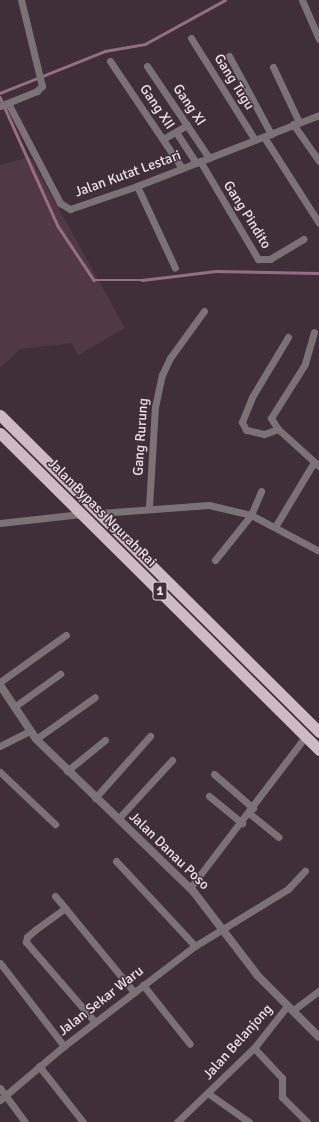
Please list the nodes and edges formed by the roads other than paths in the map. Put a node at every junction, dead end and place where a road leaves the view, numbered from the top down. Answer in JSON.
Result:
{"nodes":[{"id":1,"x":21,"y":0,"type":"edge"},
{"id":2,"x":302,"y":0,"type":"edge"},
{"id":3,"x":191,"y":38,"type":"dead end"},
{"id":4,"x":319,"y":39,"type":"edge"},
{"id":5,"x":229,"y":56,"type":"dead end"},
{"id":6,"x":110,"y":61,"type":"dead end"},
{"id":7,"x":147,"y":66,"type":"dead end"},
{"id":8,"x":273,"y":67,"type":"dead end"},
{"id":9,"x":4,"y":104,"type":"edge"},
{"id":10,"x":319,"y":115,"type":"edge"},
{"id":11,"x":296,"y":123,"type":"junction"},
{"id":12,"x":187,"y":125,"type":"junction"},
{"id":13,"x":176,"y":132,"type":"junction"},
{"id":14,"x":268,"y":135,"type":"junction"},
{"id":15,"x":163,"y":139,"type":"junction"},
{"id":16,"x":255,"y":140,"type":"junction"},
{"id":17,"x":209,"y":158,"type":"junction"},
{"id":18,"x":319,"y":161,"type":"edge"},
{"id":19,"x":198,"y":162,"type":"junction"},
{"id":20,"x":182,"y":168,"type":"junction"},
{"id":21,"x":137,"y":186,"type":"junction"},
{"id":22,"x":319,"y":223,"type":"edge"},
{"id":23,"x":303,"y":239,"type":"dead end"},
{"id":24,"x":175,"y":268,"type":"dead end"},
{"id":25,"x":204,"y":311,"type":"dead end"},
{"id":26,"x":314,"y":332,"type":"dead end"},
{"id":27,"x":288,"y":337,"type":"dead end"},
{"id":28,"x":0,"y":415,"type":"edge"},
{"id":29,"x":278,"y":429,"type":"junction"},
{"id":30,"x":0,"y":433,"type":"edge"},
{"id":31,"x":28,"y":443,"type":"junction"},
{"id":32,"x":19,"y":452,"type":"junction"},
{"id":33,"x":316,"y":464,"type":"edge"},
{"id":34,"x":262,"y":491,"type":"dead end"},
{"id":35,"x":149,"y":507,"type":"junction"},
{"id":36,"x":100,"y":513,"type":"junction"},
{"id":37,"x":82,"y":514,"type":"junction"},
{"id":38,"x":251,"y":515,"type":"junction"},
{"id":39,"x":0,"y":523,"type":"edge"},
{"id":40,"x":275,"y":527,"type":"junction"},
{"id":41,"x":319,"y":551,"type":"edge"},
{"id":42,"x":215,"y":560,"type":"dead end"},
{"id":43,"x":66,"y":634,"type":"dead end"},
{"id":44,"x":60,"y":674,"type":"dead end"},
{"id":45,"x":0,"y":682,"type":"edge"},
{"id":46,"x":0,"y":685,"type":"edge"},
{"id":47,"x":95,"y":697,"type":"dead end"},
{"id":48,"x":14,"y":707,"type":"junction"},
{"id":49,"x":317,"y":727,"type":"edge"},
{"id":50,"x":30,"y":731,"type":"junction"},
{"id":51,"x":150,"y":736,"type":"dead end"},
{"id":52,"x":305,"y":737,"type":"junction"},
{"id":53,"x":36,"y":739,"type":"junction"},
{"id":54,"x":105,"y":740,"type":"dead end"},
{"id":55,"x":0,"y":746,"type":"edge"},
{"id":56,"x":319,"y":750,"type":"edge"},
{"id":57,"x":172,"y":760,"type":"dead end"},
{"id":58,"x":67,"y":771,"type":"junction"},
{"id":59,"x":0,"y":772,"type":"edge"},
{"id":60,"x":214,"y":774,"type":"dead end"},
{"id":61,"x":208,"y":796,"type":"dead end"},
{"id":62,"x":95,"y":798,"type":"junction"},
{"id":63,"x":251,"y":810,"type":"junction"},
{"id":64,"x":118,"y":819,"type":"junction"},
{"id":65,"x":242,"y":822,"type":"junction"},
{"id":66,"x":55,"y":824,"type":"dead end"},
{"id":67,"x":279,"y":837,"type":"dead end"},
{"id":68,"x":116,"y":861,"type":"dead end"},
{"id":69,"x":305,"y":871,"type":"dead end"},
{"id":70,"x":190,"y":888,"type":"junction"},
{"id":71,"x":55,"y":896,"type":"dead end"},
{"id":72,"x":65,"y":908,"type":"junction"},
{"id":73,"x":223,"y":928,"type":"junction"},
{"id":74,"x":195,"y":946,"type":"junction"},
{"id":75,"x":0,"y":963,"type":"edge"},
{"id":76,"x":143,"y":985,"type":"junction"},
{"id":77,"x":319,"y":991,"type":"edge"},
{"id":78,"x":134,"y":992,"type":"junction"},
{"id":79,"x":289,"y":1008,"type":"junction"},
{"id":80,"x":95,"y":1022,"type":"junction"},
{"id":81,"x":319,"y":1037,"type":"edge"},
{"id":82,"x":190,"y":1044,"type":"dead end"},
{"id":83,"x":64,"y":1046,"type":"junction"},
{"id":84,"x":254,"y":1048,"type":"junction"},
{"id":85,"x":39,"y":1066,"type":"junction"},
{"id":86,"x":0,"y":1088,"type":"edge"},
{"id":87,"x":209,"y":1094,"type":"junction"},
{"id":88,"x":2,"y":1098,"type":"edge"},
{"id":89,"x":25,"y":1122,"type":"edge"},
{"id":90,"x":83,"y":1122,"type":"edge"},
{"id":91,"x":177,"y":1122,"type":"edge"},
{"id":92,"x":248,"y":1122,"type":"edge"},
{"id":93,"x":307,"y":1122,"type":"edge"}],
"edges":[{"from":1,"to":9,"type":"street"},
{"from":2,"to":4,"type":"street"},
{"from":3,"to":16,"type":"street","name":"Gang Tugu"},
{"from":5,"to":14,"type":"street"},
{"from":6,"to":15,"type":"street","name":"Gang XII"},
{"from":7,"to":12,"type":"street","name":"Gang XI"},
{"from":8,"to":11,"type":"street"},
{"from":9,"to":21,"type":"street","name":"Jalan Kutat Lestari"},
{"from":10,"to":11,"type":"street","name":"Jalan Kutat Lestari"},
{"from":11,"to":14,"type":"street","name":"Jalan Kutat Lestari"},
{"from":11,"to":18,"type":"street"},
{"from":12,"to":13,"type":"street"},
{"from":12,"to":17,"type":"street","name":"Gang XI"},
{"from":13,"to":15,"type":"street"},
{"from":13,"to":19,"type":"street"},
{"from":14,"to":16,"type":"street","name":"Jalan Kutat Lestari"},
{"from":14,"to":22,"type":"street"},
{"from":15,"to":20,"type":"street","name":"Gang XII"},
{"from":16,"to":17,"type":"street","name":"Jalan Kutat Lestari"},
{"from":17,"to":19,"type":"street","name":"Jalan Kutat Lestari"},
{"from":19,"to":20,"type":"street","name":"Jalan Kutat Lestari"},
{"from":19,"to":23,"type":"street","name":"Gang Pindito"},
{"from":20,"to":21,"type":"street","name":"Jalan Kutat Lestari"},
{"from":21,"to":24,"type":"street"},
{"from":25,"to":35,"type":"street","name":"Gang Rurung"},
{"from":26,"to":29,"type":"street"},
{"from":27,"to":29,"type":"street"},
{"from":28,"to":31,"type":"highway","name":"Jalan Bypass Ngurah Rai","number":"1"},
{"from":29,"to":33,"type":"street"},
{"from":30,"to":32,"type":"highway","name":"Jalan Bypass Ngurah Rai","number":"1"},
{"from":31,"to":32,"type":"highway"},
{"from":31,"to":36,"type":"highway","name":"Jalan Bypass Ngurah Rai","number":"1"},
{"from":32,"to":37,"type":"highway","name":"Jalan Bypass Ngurah Rai","number":"1"},
{"from":33,"to":40,"type":"street"},
{"from":34,"to":38,"type":"street"},
{"from":35,"to":36,"type":"street"},
{"from":35,"to":38,"type":"street"},
{"from":36,"to":49,"type":"highway","name":"Jalan Bypass Ngurah Rai","number":"1"},
{"from":37,"to":39,"type":"street"},
{"from":37,"to":52,"type":"highway","name":"Jalan Bypass Ngurah Rai","number":"1"},
{"from":38,"to":40,"type":"street"},
{"from":38,"to":42,"type":"street"},
{"from":40,"to":41,"type":"street"},
{"from":43,"to":45,"type":"street"},
{"from":44,"to":48,"type":"street"},
{"from":46,"to":48,"type":"street","name":"Jalan Danau Poso"},
{"from":47,"to":53,"type":"street"},
{"from":48,"to":50,"type":"street","name":"Jalan Danau Poso"},
{"from":50,"to":53,"type":"street","name":"Jalan Danau Poso"},
{"from":50,"to":55,"type":"street"},
{"from":51,"to":62,"type":"street"},
{"from":52,"to":56,"type":"highway","name":"Jalan Bypass Ngurah Rai","number":"1"},
{"from":52,"to":63,"type":"street"},
{"from":53,"to":58,"type":"street","name":"Jalan Danau Poso"},
{"from":54,"to":58,"type":"street"},
{"from":57,"to":64,"type":"street"},
{"from":58,"to":62,"type":"street","name":"Jalan Danau Poso"},
{"from":59,"to":66,"type":"street"},
{"from":60,"to":63,"type":"street"},
{"from":61,"to":65,"type":"street"},
{"from":62,"to":64,"type":"street","name":"Jalan Danau Poso"},
{"from":63,"to":65,"type":"street"},
{"from":63,"to":67,"type":"street"},
{"from":64,"to":70,"type":"street","name":"Jalan Danau Poso"},
{"from":65,"to":70,"type":"street"},
{"from":68,"to":74,"type":"street"},
{"from":69,"to":73,"type":"street","name":"Jalan Sekar Waru"},
{"from":70,"to":73,"type":"street","name":"Jalan Danau Poso"},
{"from":71,"to":72,"type":"street"},
{"from":72,"to":78,"type":"street"},
{"from":72,"to":80,"type":"street"},
{"from":73,"to":74,"type":"street","name":"Jalan Sekar Waru"},
{"from":73,"to":79,"type":"street","name":"Jalan Danau Poso"},
{"from":74,"to":76,"type":"street","name":"Jalan Sekar Waru"},
{"from":75,"to":83,"type":"street"},
{"from":76,"to":78,"type":"street","name":"Jalan Sekar Waru"},
{"from":76,"to":82,"type":"street"},
{"from":77,"to":79,"type":"street","name":"Jalan Belanjong"},
{"from":78,"to":80,"type":"street","name":"Jalan Sekar Waru"},
{"from":79,"to":81,"type":"street","name":"Jalan Danau Poso"},
{"from":79,"to":84,"type":"street","name":"Jalan Belanjong"},
{"from":80,"to":83,"type":"street","name":"Jalan Sekar Waru"},
{"from":83,"to":85,"type":"street","name":"Jalan Sekar Waru"},
{"from":84,"to":87,"type":"street","name":"Jalan Belanjong"},
{"from":84,"to":93,"type":"street"},
{"from":85,"to":88,"type":"street","name":"Jalan Sekar Waru"},
{"from":85,"to":90,"type":"street"},
{"from":86,"to":88,"type":"street"},
{"from":87,"to":91,"type":"street","name":"Jalan Belanjong"},
{"from":87,"to":92,"type":"street"},
{"from":88,"to":89,"type":"street"}]}
